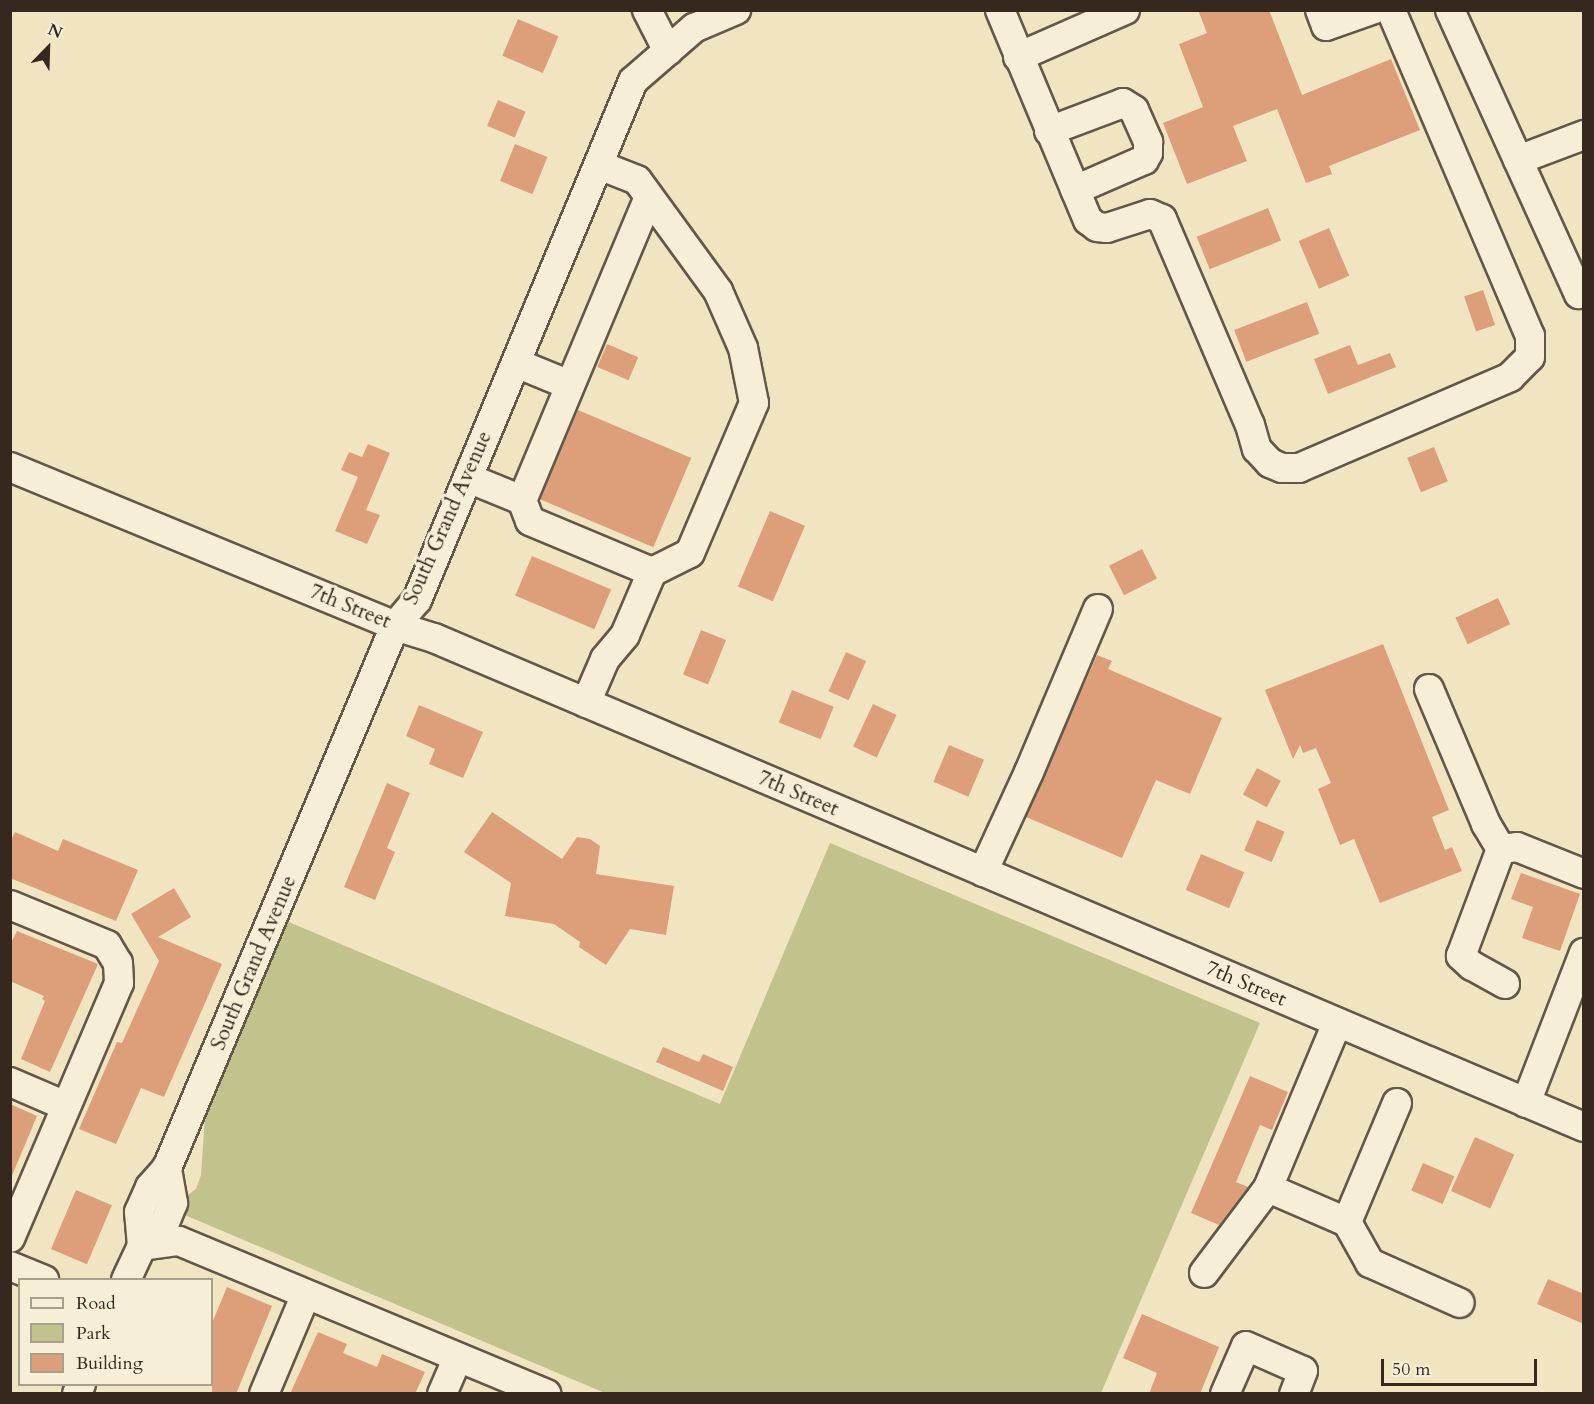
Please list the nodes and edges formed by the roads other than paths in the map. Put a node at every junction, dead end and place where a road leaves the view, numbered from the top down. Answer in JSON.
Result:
{"nodes":[{"id":1,"x":647,"y":10,"type":"edge"},
{"id":2,"x":735,"y":10,"type":"edge"},
{"id":3,"x":1000,"y":10,"type":"edge"},
{"id":4,"x":1125,"y":10,"type":"edge"},
{"id":5,"x":1320,"y":10,"type":"edge"},
{"id":6,"x":1372,"y":10,"type":"edge"},
{"id":7,"x":1391,"y":10,"type":"edge"},
{"id":8,"x":1450,"y":10,"type":"edge"},
{"id":9,"x":668,"y":51,"type":"junction"},
{"id":10,"x":1018,"y":57,"type":"junction"},
{"id":11,"x":1049,"y":131,"type":"junction"},
{"id":12,"x":1584,"y":135,"type":"edge"},
{"id":13,"x":1518,"y":160,"type":"junction"},
{"id":14,"x":599,"y":165,"type":"junction"},
{"id":15,"x":1075,"y":190,"type":"junction"},
{"id":16,"x":649,"y":196,"type":"junction"},
{"id":17,"x":1584,"y":292,"type":"edge"},
{"id":18,"x":516,"y":363,"type":"junction"},
{"id":19,"x":570,"y":384,"type":"junction"},
{"id":20,"x":10,"y":467,"type":"edge"},
{"id":21,"x":468,"y":478,"type":"junction"},
{"id":22,"x":522,"y":500,"type":"junction"},
{"id":23,"x":652,"y":572,"type":"junction"},
{"id":24,"x":1098,"y":609,"type":"dead end"},
{"id":25,"x":395,"y":626,"type":"junction"},
{"id":26,"x":1429,"y":689,"type":"dead end"},
{"id":27,"x":586,"y":703,"type":"junction"},
{"id":28,"x":1501,"y":849,"type":"junction"},
{"id":29,"x":982,"y":872,"type":"junction"},
{"id":30,"x":1584,"y":874,"type":"edge"},
{"id":31,"x":10,"y":904,"type":"edge"},
{"id":32,"x":1584,"y":954,"type":"edge"},
{"id":33,"x":1505,"y":984,"type":"dead end"},
{"id":34,"x":1336,"y":1023,"type":"junction"},
{"id":35,"x":10,"y":1082,"type":"edge"},
{"id":36,"x":1397,"y":1103,"type":"dead end"},
{"id":37,"x":1526,"y":1103,"type":"junction"},
{"id":38,"x":66,"y":1106,"type":"junction"},
{"id":39,"x":1584,"y":1127,"type":"edge"},
{"id":40,"x":1268,"y":1188,"type":"junction"},
{"id":41,"x":1347,"y":1222,"type":"junction"},
{"id":42,"x":10,"y":1238,"type":"edge"},
{"id":43,"x":142,"y":1246,"type":"junction"},
{"id":44,"x":10,"y":1266,"type":"edge"},
{"id":45,"x":1204,"y":1273,"type":"dead end"},
{"id":46,"x":39,"y":1278,"type":"edge"},
{"id":47,"x":127,"y":1278,"type":"edge"},
{"id":48,"x":306,"y":1294,"type":"junction"},
{"id":49,"x":1460,"y":1303,"type":"dead end"},
{"id":50,"x":458,"y":1357,"type":"junction"},
{"id":51,"x":264,"y":1394,"type":"edge"},
{"id":52,"x":442,"y":1394,"type":"edge"},
{"id":53,"x":546,"y":1394,"type":"edge"},
{"id":54,"x":1225,"y":1394,"type":"edge"},
{"id":55,"x":1294,"y":1394,"type":"edge"}],
"edges":[{"from":1,"to":9,"type":"street"},
{"from":2,"to":9,"type":"street","name":"South Grand Avenue"},
{"from":3,"to":10,"type":"street"},
{"from":4,"to":10,"type":"street"},
{"from":5,"to":6,"type":"street"},
{"from":7,"to":15,"type":"street"},
{"from":8,"to":13,"type":"street"},
{"from":9,"to":14,"type":"street","name":"South Grand Avenue"},
{"from":10,"to":11,"type":"street"},
{"from":11,"to":15,"type":"street"},
{"from":11,"to":15,"type":"street"},
{"from":12,"to":13,"type":"street"},
{"from":13,"to":17,"type":"street"},
{"from":14,"to":16,"type":"street"},
{"from":14,"to":18,"type":"street","name":"South Grand Avenue"},
{"from":16,"to":19,"type":"street"},
{"from":16,"to":23,"type":"street"},
{"from":18,"to":19,"type":"street"},
{"from":18,"to":21,"type":"street","name":"South Grand Avenue"},
{"from":19,"to":22,"type":"street"},
{"from":20,"to":25,"type":"street","name":"7th Street"},
{"from":21,"to":22,"type":"street"},
{"from":21,"to":25,"type":"street","name":"South Grand Avenue"},
{"from":22,"to":23,"type":"street"},
{"from":23,"to":27,"type":"street"},
{"from":24,"to":29,"type":"street"},
{"from":25,"to":27,"type":"street","name":"7th Street"},
{"from":25,"to":43,"type":"street","name":"South Grand Avenue"},
{"from":26,"to":28,"type":"street"},
{"from":27,"to":29,"type":"street","name":"7th Street"},
{"from":28,"to":30,"type":"street"},
{"from":28,"to":33,"type":"street"},
{"from":29,"to":34,"type":"street","name":"7th Street"},
{"from":31,"to":38,"type":"street"},
{"from":32,"to":37,"type":"street"},
{"from":34,"to":37,"type":"street","name":"7th Street"},
{"from":34,"to":40,"type":"street"},
{"from":35,"to":38,"type":"street"},
{"from":36,"to":41,"type":"street"},
{"from":37,"to":39,"type":"street","name":"7th Street"},
{"from":38,"to":42,"type":"street"},
{"from":40,"to":41,"type":"street"},
{"from":40,"to":45,"type":"street"},
{"from":41,"to":49,"type":"street"},
{"from":43,"to":47,"type":"street"},
{"from":43,"to":48,"type":"street"},
{"from":44,"to":46,"type":"street"},
{"from":48,"to":50,"type":"street"},
{"from":48,"to":51,"type":"street"},
{"from":50,"to":52,"type":"street"},
{"from":50,"to":53,"type":"street"},
{"from":54,"to":55,"type":"street"}]}
